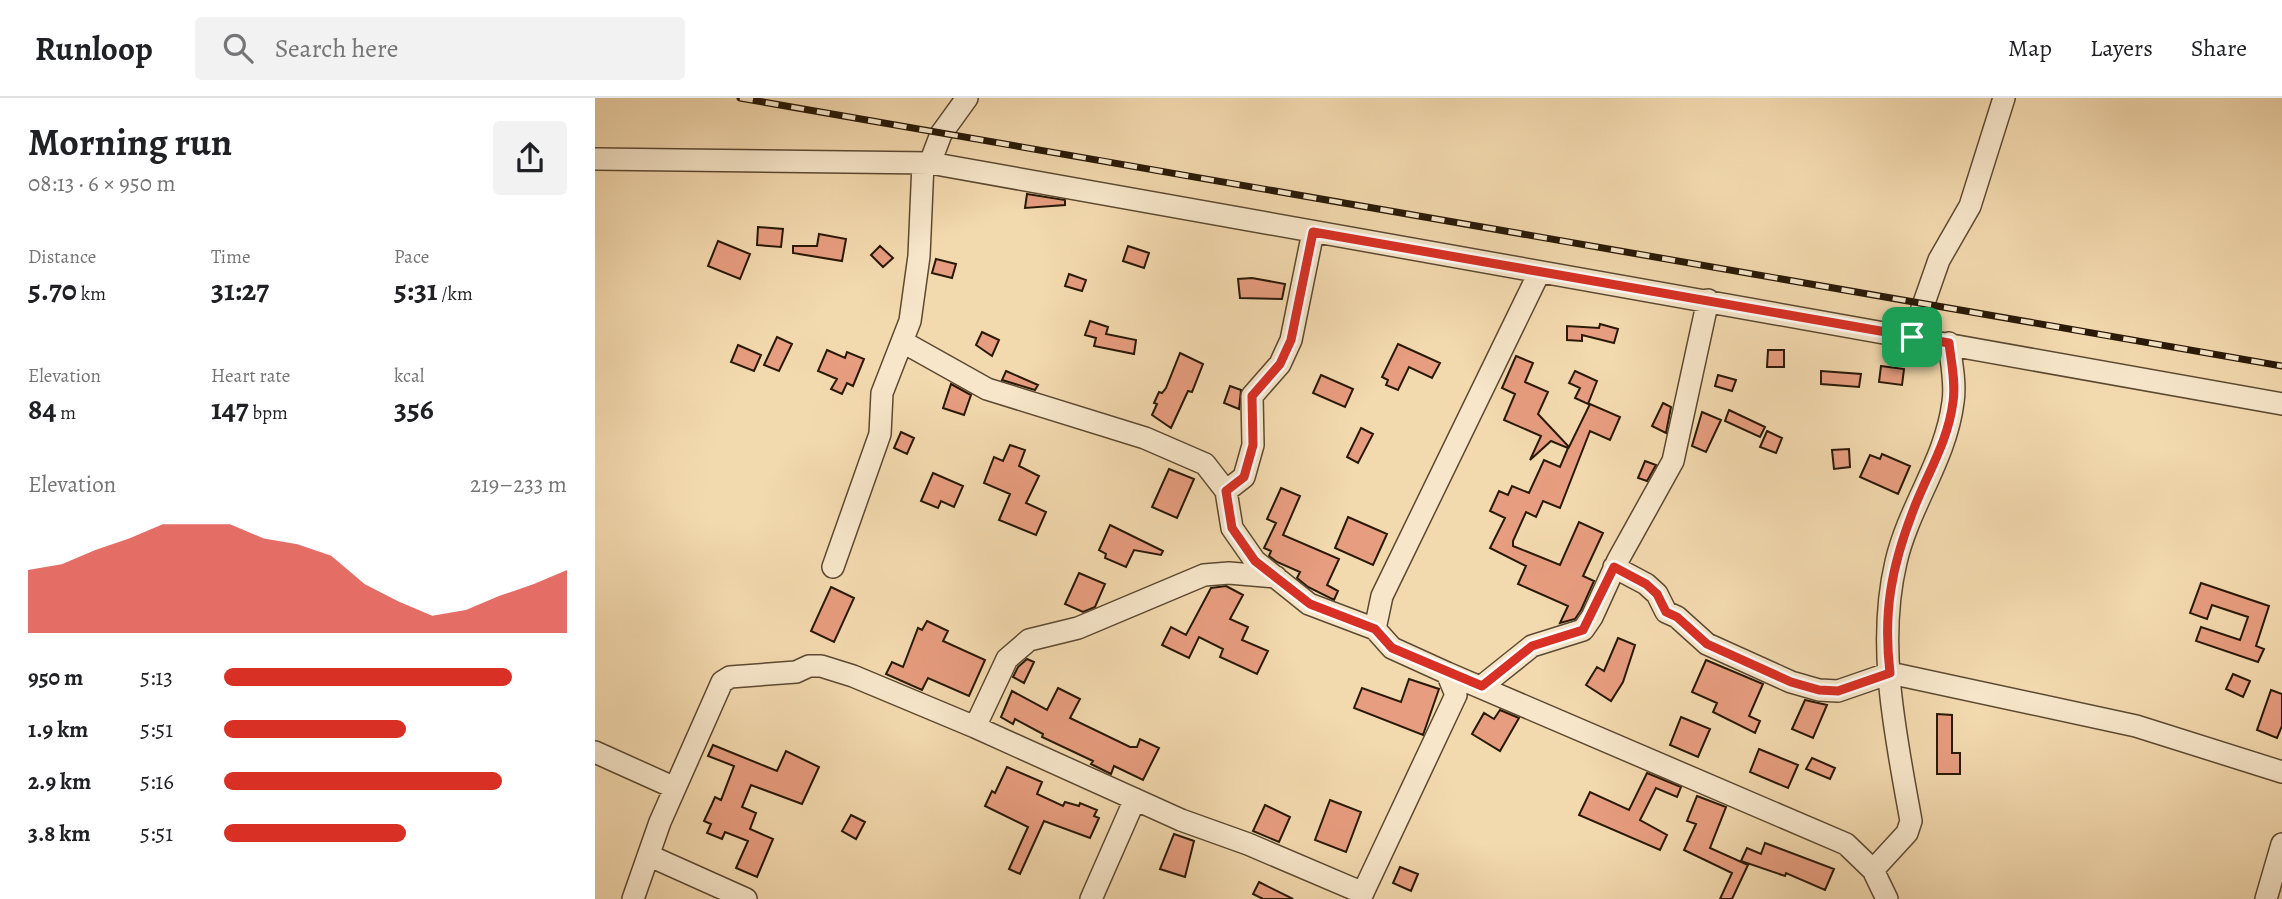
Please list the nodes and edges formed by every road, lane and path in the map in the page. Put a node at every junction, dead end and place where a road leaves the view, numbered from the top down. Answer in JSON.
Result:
{"nodes":[{"id":1,"x":967,"y":98,"type":"edge"},
{"id":2,"x":2004,"y":98,"type":"edge"},
{"id":3,"x":595,"y":159,"type":"edge"},
{"id":4,"x":927,"y":163,"type":"junction"},
{"id":5,"x":1313,"y":232,"type":"junction"},
{"id":6,"x":1539,"y":273,"type":"junction"},
{"id":7,"x":1709,"y":300,"type":"junction"},
{"id":8,"x":1912,"y":337,"type":"junction"},
{"id":9,"x":903,"y":342,"type":"junction"},
{"id":10,"x":1949,"y":343,"type":"junction"},
{"id":11,"x":2282,"y":404,"type":"edge"},
{"id":12,"x":1226,"y":491,"type":"junction"},
{"id":13,"x":833,"y":567,"type":"dead end"},
{"id":14,"x":1614,"y":567,"type":"junction"},
{"id":15,"x":1276,"y":577,"type":"junction"},
{"id":16,"x":1375,"y":629,"type":"junction"},
{"id":17,"x":1447,"y":673,"type":"junction"},
{"id":18,"x":1890,"y":673,"type":"junction"},
{"id":19,"x":1482,"y":686,"type":"junction"},
{"id":20,"x":975,"y":727,"type":"junction"},
{"id":21,"x":595,"y":752,"type":"edge"},
{"id":22,"x":2282,"y":772,"type":"edge"},
{"id":23,"x":675,"y":788,"type":"junction"},
{"id":24,"x":1135,"y":799,"type":"junction"},
{"id":25,"x":2282,"y":844,"type":"edge"},
{"id":26,"x":650,"y":856,"type":"junction"},
{"id":27,"x":1873,"y":870,"type":"junction"},
{"id":28,"x":1361,"y":896,"type":"edge"},
{"id":29,"x":633,"y":899,"type":"edge"},
{"id":30,"x":747,"y":899,"type":"edge"},
{"id":31,"x":1091,"y":899,"type":"edge"},
{"id":32,"x":1887,"y":899,"type":"edge"},
{"id":33,"x":2266,"y":899,"type":"edge"}],
"edges":[{"from":1,"to":4,"type":"street"},
{"from":2,"to":8,"type":"street"},
{"from":3,"to":4,"type":"street"},
{"from":4,"to":5,"type":"street"},
{"from":4,"to":9,"type":"street"},
{"from":5,"to":6,"type":"street"},
{"from":5,"to":12,"type":"street"},
{"from":6,"to":7,"type":"street"},
{"from":6,"to":16,"type":"street"},
{"from":7,"to":8,"type":"street"},
{"from":7,"to":14,"type":"street"},
{"from":8,"to":10,"type":"street"},
{"from":9,"to":12,"type":"street"},
{"from":9,"to":13,"type":"street"},
{"from":10,"to":11,"type":"street"},
{"from":10,"to":18,"type":"street"},
{"from":12,"to":15,"type":"street"},
{"from":14,"to":18,"type":"street"},
{"from":14,"to":19,"type":"street"},
{"from":15,"to":16,"type":"street"},
{"from":15,"to":20,"type":"street"},
{"from":16,"to":17,"type":"street"},
{"from":17,"to":19,"type":"street"},
{"from":17,"to":28,"type":"street"},
{"from":18,"to":22,"type":"street"},
{"from":18,"to":27,"type":"street"},
{"from":19,"to":27,"type":"street"},
{"from":20,"to":23,"type":"street"},
{"from":20,"to":24,"type":"street"},
{"from":21,"to":23,"type":"street"},
{"from":23,"to":26,"type":"street"},
{"from":24,"to":28,"type":"street"},
{"from":24,"to":31,"type":"street"},
{"from":25,"to":33,"type":"street"},
{"from":26,"to":29,"type":"street"},
{"from":26,"to":30,"type":"street"},
{"from":27,"to":32,"type":"street"}]}
